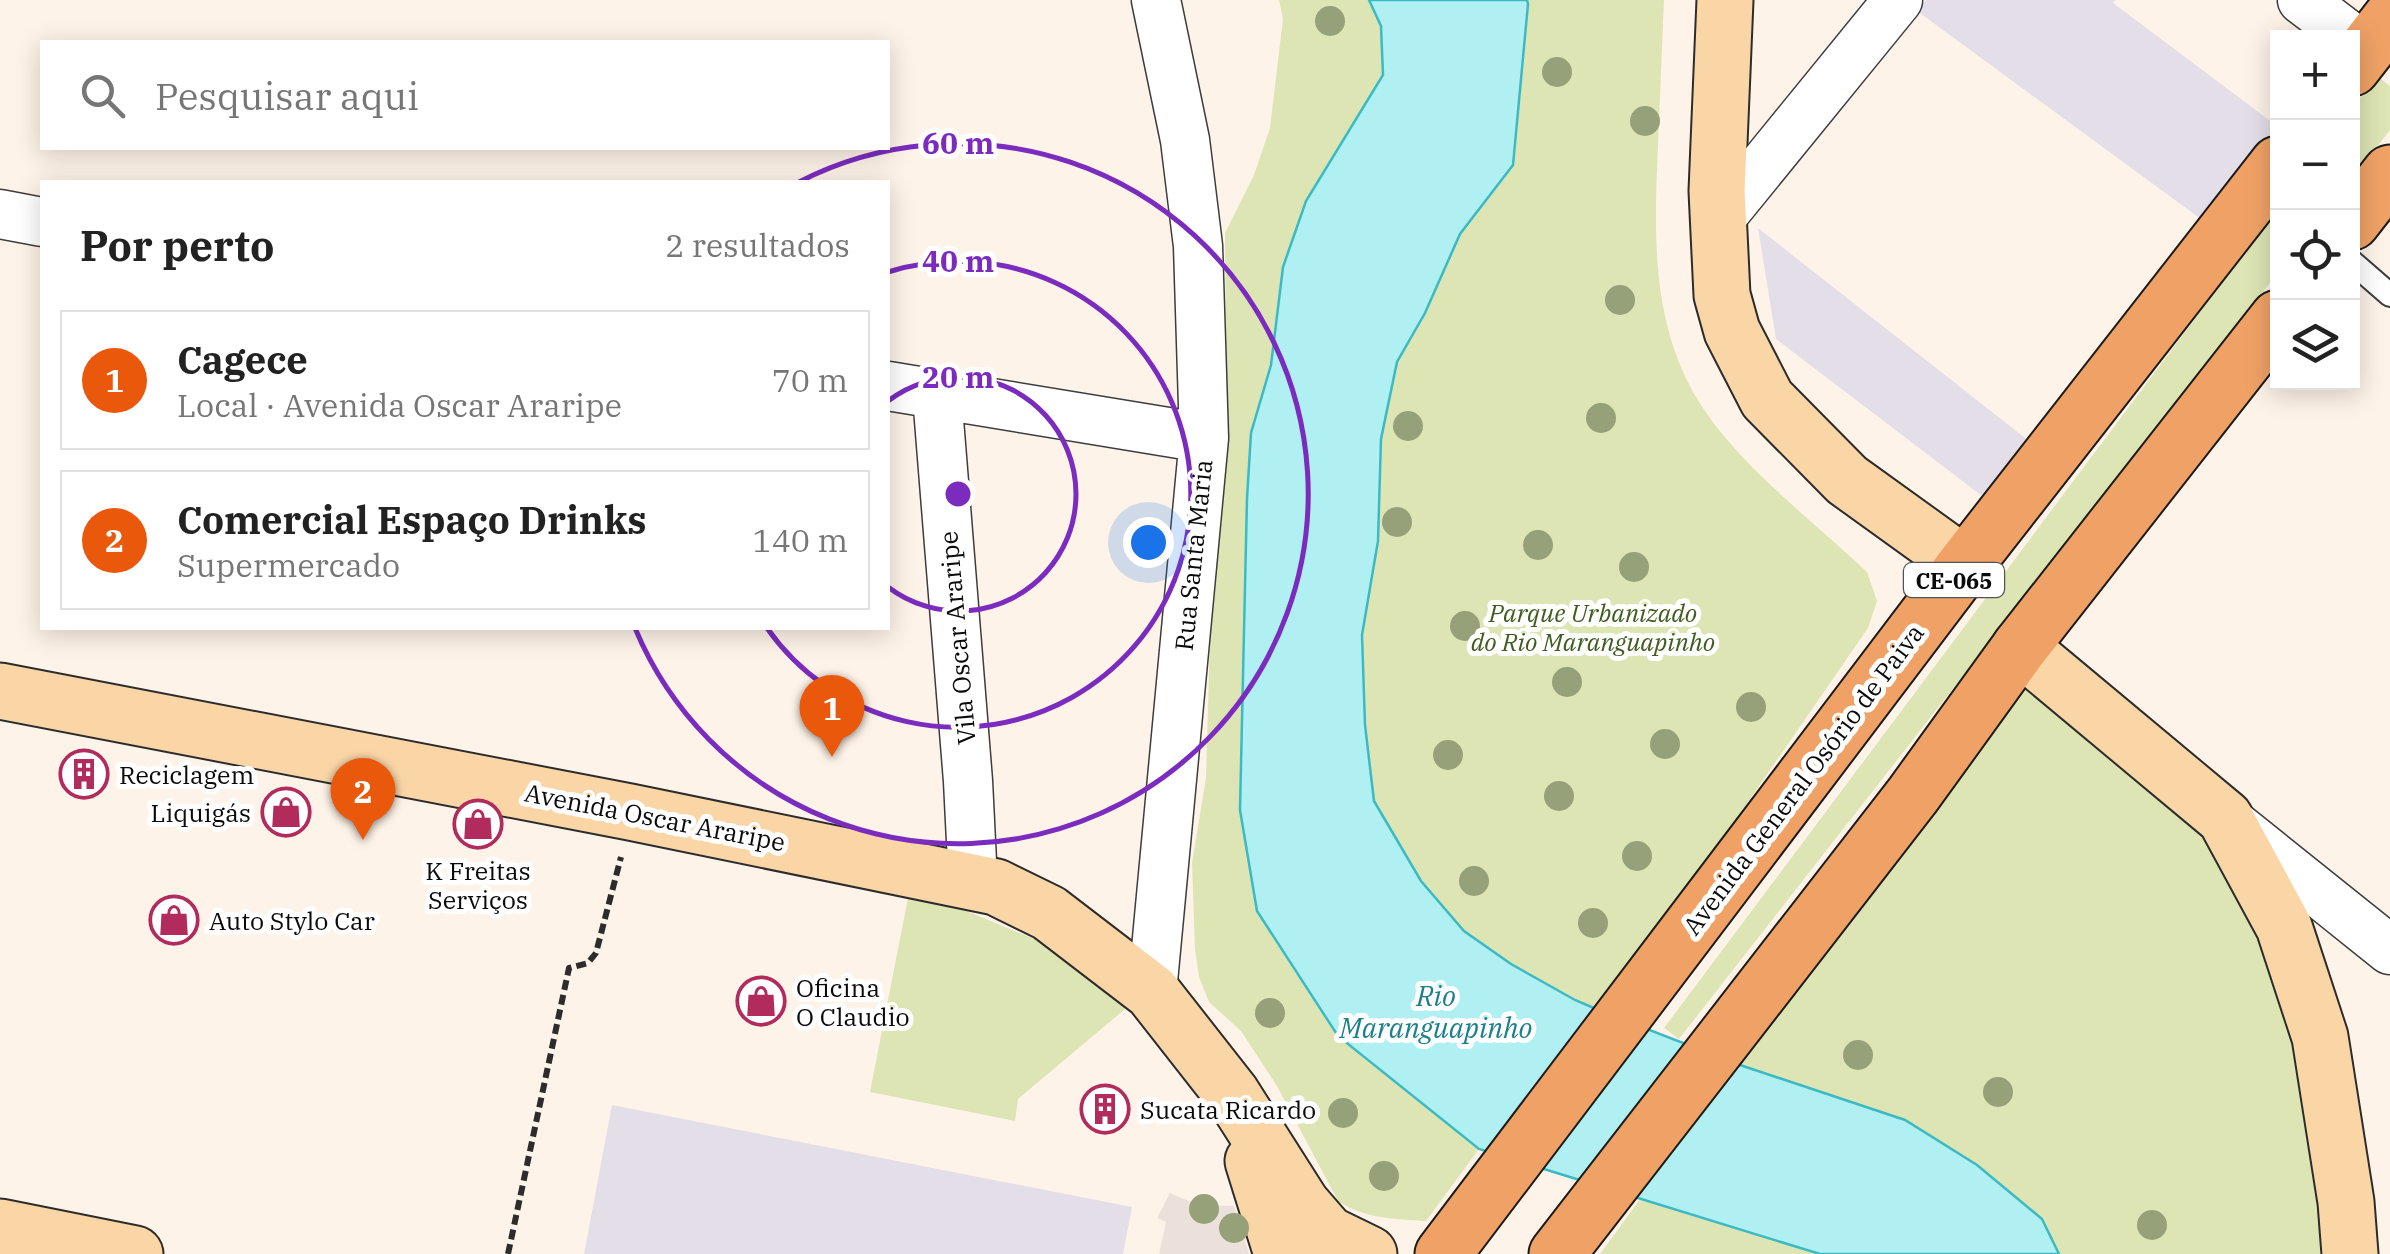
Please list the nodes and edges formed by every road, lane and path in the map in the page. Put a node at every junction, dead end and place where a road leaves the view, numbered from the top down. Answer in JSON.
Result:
{"nodes":[{"id":1,"x":1156,"y":0,"type":"edge"},
{"id":2,"x":1724,"y":0,"type":"edge"},
{"id":3,"x":1898,"y":0,"type":"edge"},
{"id":4,"x":2302,"y":0,"type":"edge"},
{"id":5,"x":2367,"y":46,"type":"edge"},
{"id":6,"x":2390,"y":172,"type":"edge"},
{"id":7,"x":2270,"y":174,"type":"edge"},
{"id":8,"x":2360,"y":211,"type":"edge"},
{"id":9,"x":0,"y":214,"type":"edge"},
{"id":10,"x":40,"y":222,"type":"edge"},
{"id":11,"x":1718,"y":222,"type":"junction"},
{"id":12,"x":2360,"y":269,"type":"edge"},
{"id":13,"x":2390,"y":295,"type":"edge"},
{"id":14,"x":2270,"y":328,"type":"edge"},
{"id":15,"x":890,"y":386,"type":"edge"},
{"id":16,"x":937,"y":395,"type":"junction"},
{"id":17,"x":1204,"y":438,"type":"junction"},
{"id":18,"x":1966,"y":565,"type":"junction"},
{"id":19,"x":2020,"y":647,"type":"junction"},
{"id":20,"x":0,"y":691,"type":"edge"},
{"id":21,"x":630,"y":812,"type":"junction"},
{"id":22,"x":2225,"y":818,"type":"junction"},
{"id":23,"x":973,"y":882,"type":"junction"},
{"id":24,"x":2390,"y":950,"type":"edge"},
{"id":25,"x":1152,"y":992,"type":"junction"},
{"id":26,"x":1232,"y":1094,"type":"junction"},
{"id":27,"x":0,"y":1226,"type":"edge"},
{"id":28,"x":1450,"y":1244,"type":"edge"},
{"id":29,"x":134,"y":1254,"type":"edge"},
{"id":30,"x":508,"y":1254,"type":"edge"},
{"id":31,"x":1282,"y":1254,"type":"edge"},
{"id":32,"x":1369,"y":1254,"type":"edge"},
{"id":33,"x":1556,"y":1254,"type":"edge"},
{"id":34,"x":2350,"y":1254,"type":"edge"}],
"edges":[{"from":1,"to":17,"type":"street","name":"Rua Santa Maria"},
{"from":2,"to":11,"type":"street"},
{"from":3,"to":11,"type":"street"},
{"from":4,"to":5,"type":"street"},
{"from":6,"to":8,"type":"main road"},
{"from":7,"to":18,"type":"main road","name":"Avenida General Osório de Paiva","number":"CE-065"},
{"from":9,"to":10,"type":"street"},
{"from":11,"to":18,"type":"street"},
{"from":12,"to":13,"type":"lane"},
{"from":14,"to":19,"type":"main road"},
{"from":15,"to":16,"type":"street"},
{"from":16,"to":17,"type":"street"},
{"from":16,"to":23,"type":"street","name":"Vila Oscar Araripe"},
{"from":17,"to":25,"type":"street","name":"Rua Santa Maria"},
{"from":18,"to":28,"type":"main road","name":"Avenida General Osório de Paiva","number":"CE-065"},
{"from":19,"to":22,"type":"street"},
{"from":19,"to":33,"type":"main road"},
{"from":20,"to":21,"type":"street","name":"Avenida Oscar Araripe"},
{"from":21,"to":23,"type":"street","name":"Avenida Oscar Araripe"},
{"from":21,"to":30,"type":"path"},
{"from":22,"to":24,"type":"street"},
{"from":22,"to":34,"type":"street"},
{"from":23,"to":25,"type":"street","name":"Avenida Oscar Araripe"},
{"from":25,"to":26,"type":"street","name":"Avenida Oscar Araripe"},
{"from":26,"to":31,"type":"street","name":"Avenida Oscar Araripe"},
{"from":26,"to":32,"type":"street","name":"Avenida Oscar Araripe"},
{"from":27,"to":29,"type":"street"}]}
